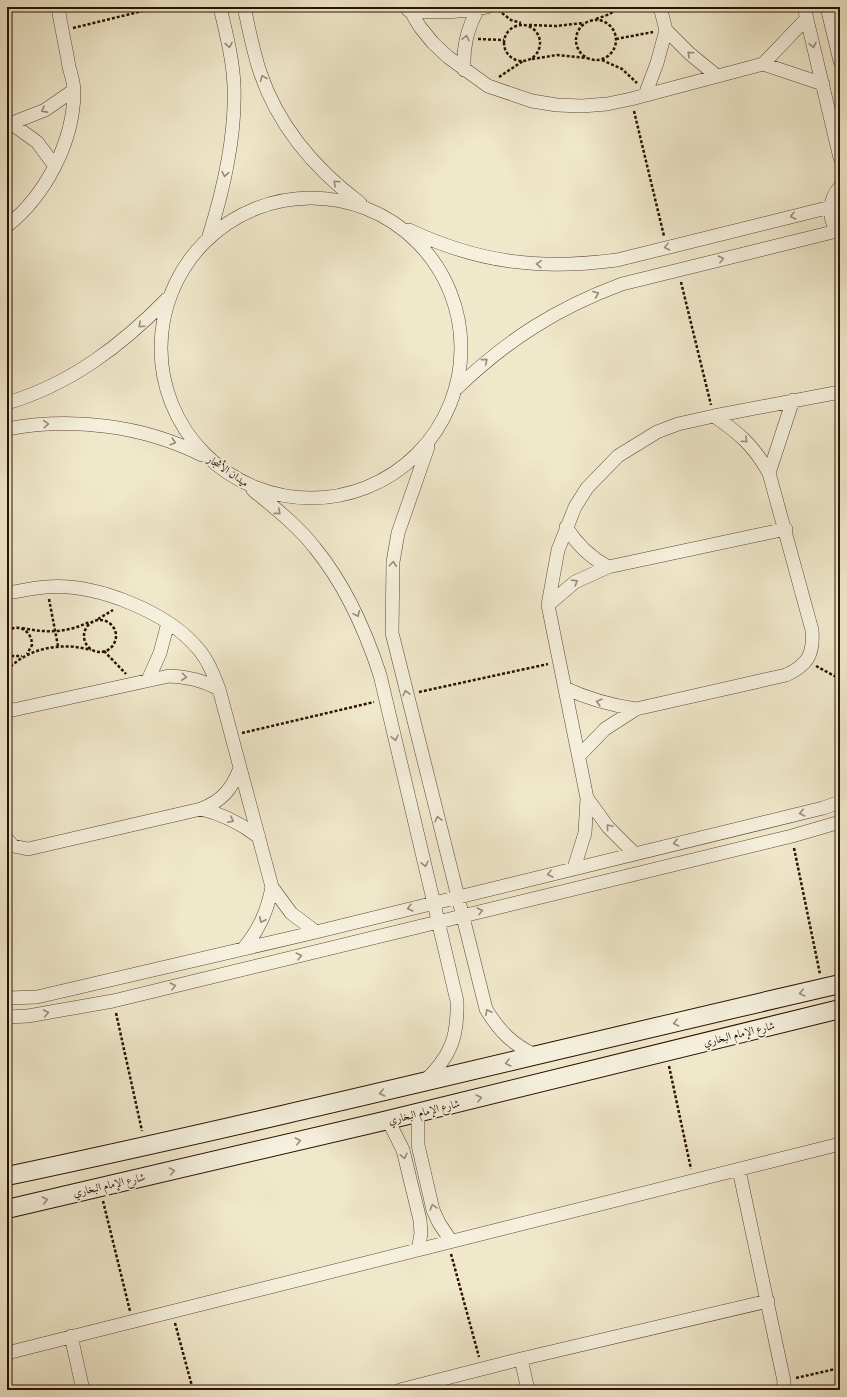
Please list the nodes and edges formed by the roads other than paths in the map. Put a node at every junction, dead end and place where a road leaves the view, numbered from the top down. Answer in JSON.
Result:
{"nodes":[{"id":1,"x":220,"y":7,"type":"edge"},
{"id":2,"x":244,"y":7,"type":"edge"},
{"id":3,"x":660,"y":7,"type":"edge"},
{"id":4,"x":827,"y":7,"type":"edge"},
{"id":5,"x":408,"y":8,"type":"edge"},
{"id":6,"x":483,"y":8,"type":"edge"},
{"id":7,"x":56,"y":9,"type":"edge"},
{"id":8,"x":806,"y":13,"type":"edge"},
{"id":9,"x":666,"y":30,"type":"junction"},
{"id":10,"x":840,"y":61,"type":"edge"},
{"id":11,"x":763,"y":64,"type":"junction"},
{"id":12,"x":464,"y":70,"type":"junction"},
{"id":13,"x":717,"y":76,"type":"junction"},
{"id":14,"x":823,"y":84,"type":"junction"},
{"id":15,"x":74,"y":90,"type":"junction"},
{"id":16,"x":645,"y":95,"type":"junction"},
{"id":17,"x":9,"y":125,"type":"edge"},
{"id":18,"x":840,"y":158,"type":"edge"},
{"id":19,"x":55,"y":166,"type":"junction"},
{"id":20,"x":840,"y":187,"type":"edge"},
{"id":21,"x":831,"y":207,"type":"junction"},
{"id":22,"x":366,"y":208,"type":"junction"},
{"id":23,"x":395,"y":223,"type":"junction"},
{"id":24,"x":7,"y":226,"type":"edge"},
{"id":25,"x":839,"y":233,"type":"edge"},
{"id":26,"x":209,"y":236,"type":"junction"},
{"id":27,"x":168,"y":298,"type":"junction"},
{"id":28,"x":457,"y":388,"type":"junction"},
{"id":29,"x":839,"y":391,"type":"edge"},
{"id":30,"x":793,"y":400,"type":"junction"},
{"id":31,"x":7,"y":403,"type":"edge"},
{"id":32,"x":714,"y":416,"type":"junction"},
{"id":33,"x":7,"y":429,"type":"edge"},
{"id":34,"x":430,"y":442,"type":"junction"},
{"id":35,"x":208,"y":458,"type":"junction"},
{"id":36,"x":769,"y":473,"type":"junction"},
{"id":37,"x":249,"y":486,"type":"junction"},
{"id":38,"x":566,"y":528,"type":"junction"},
{"id":39,"x":786,"y":529,"type":"junction"},
{"id":40,"x":608,"y":567,"type":"junction"},
{"id":41,"x":7,"y":593,"type":"edge"},
{"id":42,"x":548,"y":605,"type":"junction"},
{"id":43,"x":168,"y":623,"type":"junction"},
{"id":44,"x":148,"y":680,"type":"junction"},
{"id":45,"x":565,"y":688,"type":"junction"},
{"id":46,"x":219,"y":689,"type":"junction"},
{"id":47,"x":636,"y":709,"type":"junction"},
{"id":48,"x":9,"y":711,"type":"edge"},
{"id":49,"x":579,"y":756,"type":"junction"},
{"id":50,"x":240,"y":768,"type":"junction"},
{"id":51,"x":587,"y":798,"type":"junction"},
{"id":52,"x":840,"y":802,"type":"edge"},
{"id":53,"x":200,"y":809,"type":"junction"},
{"id":54,"x":840,"y":822,"type":"edge"},
{"id":55,"x":259,"y":837,"type":"junction"},
{"id":56,"x":7,"y":839,"type":"edge"},
{"id":57,"x":634,"y":854,"type":"junction"},
{"id":58,"x":574,"y":868,"type":"junction"},
{"id":59,"x":272,"y":887,"type":"junction"},
{"id":60,"x":457,"y":896,"type":"junction"},
{"id":61,"x":434,"y":902,"type":"junction"},
{"id":62,"x":462,"y":916,"type":"junction"},
{"id":63,"x":439,"y":922,"type":"junction"},
{"id":64,"x":316,"y":932,"type":"junction"},
{"id":65,"x":243,"y":950,"type":"junction"},
{"id":66,"x":832,"y":986,"type":"edge"},
{"id":67,"x":7,"y":998,"type":"edge"},
{"id":68,"x":840,"y":1009,"type":"edge"},
{"id":69,"x":7,"y":1017,"type":"edge"},
{"id":70,"x":537,"y":1056,"type":"junction"},
{"id":71,"x":423,"y":1083,"type":"junction"},
{"id":72,"x":418,"y":1113,"type":"junction"},
{"id":73,"x":388,"y":1120,"type":"junction"},
{"id":74,"x":840,"y":1144,"type":"edge"},
{"id":75,"x":739,"y":1170,"type":"junction"},
{"id":76,"x":7,"y":1176,"type":"edge"},
{"id":77,"x":7,"y":1209,"type":"edge"},
{"id":78,"x":449,"y":1242,"type":"junction"},
{"id":79,"x":418,"y":1250,"type":"junction"},
{"id":80,"x":768,"y":1301,"type":"junction"},
{"id":81,"x":71,"y":1336,"type":"junction"},
{"id":82,"x":7,"y":1353,"type":"edge"},
{"id":83,"x":520,"y":1359,"type":"junction"},
{"id":84,"x":784,"y":1385,"type":"edge"},
{"id":85,"x":83,"y":1390,"type":"edge"},
{"id":86,"x":405,"y":1390,"type":"edge"},
{"id":87,"x":528,"y":1390,"type":"edge"}],
"edges":[{"from":1,"to":26,"type":"street","one_way":true},
{"from":22,"to":2,"type":"street","one_way":true},
{"from":3,"to":9,"type":"street"},
{"from":4,"to":10,"type":"street"},
{"from":5,"to":6,"type":"street"},
{"from":5,"to":12,"type":"street"},
{"from":6,"to":12,"type":"street"},
{"from":7,"to":15,"type":"street"},
{"from":8,"to":11,"type":"street"},
{"from":8,"to":14,"type":"street","one_way":true},
{"from":13,"to":9,"type":"street","one_way":true},
{"from":9,"to":16,"type":"street"},
{"from":11,"to":13,"type":"street"},
{"from":11,"to":14,"type":"street"},
{"from":12,"to":16,"type":"street"},
{"from":13,"to":16,"type":"street"},
{"from":14,"to":18,"type":"street"},
{"from":15,"to":17,"type":"street","one_way":true},
{"from":15,"to":19,"type":"street"},
{"from":17,"to":19,"type":"street"},
{"from":19,"to":24,"type":"street"},
{"from":20,"to":21,"type":"street"},
{"from":21,"to":23,"type":"street","one_way":true},
{"from":21,"to":25,"type":"street"},
{"from":22,"to":23,"type":"street","name":"ميدان الأشجار"},
{"from":22,"to":26,"type":"street","name":"ميدان الأشجار"},
{"from":23,"to":28,"type":"street","name":"ميدان الأشجار"},
{"from":28,"to":25,"type":"street","one_way":true},
{"from":26,"to":27,"type":"street","name":"ميدان الأشجار"},
{"from":27,"to":31,"type":"street","one_way":true},
{"from":27,"to":35,"type":"street","name":"ميدان الأشجار"},
{"from":28,"to":34,"type":"street","name":"ميدان الأشجار"},
{"from":29,"to":30,"type":"street"},
{"from":30,"to":32,"type":"street"},
{"from":30,"to":36,"type":"street"},
{"from":32,"to":36,"type":"street","one_way":true},
{"from":32,"to":38,"type":"street"},
{"from":33,"to":35,"type":"street","one_way":true},
{"from":34,"to":37,"type":"street","name":"ميدان الأشجار"},
{"from":60,"to":34,"type":"street","one_way":true},
{"from":35,"to":37,"type":"street","name":"ميدان الأشجار"},
{"from":36,"to":39,"type":"street"},
{"from":37,"to":61,"type":"street","one_way":true},
{"from":38,"to":40,"type":"street"},
{"from":38,"to":42,"type":"street"},
{"from":39,"to":40,"type":"street"},
{"from":39,"to":47,"type":"street"},
{"from":42,"to":40,"type":"street","one_way":true},
{"from":41,"to":43,"type":"street"},
{"from":42,"to":45,"type":"street"},
{"from":43,"to":44,"type":"street"},
{"from":43,"to":46,"type":"street"},
{"from":44,"to":46,"type":"street","one_way":true},
{"from":44,"to":48,"type":"street"},
{"from":47,"to":45,"type":"street","one_way":true},
{"from":45,"to":49,"type":"street"},
{"from":46,"to":50,"type":"street"},
{"from":47,"to":49,"type":"street"},
{"from":49,"to":51,"type":"street"},
{"from":50,"to":53,"type":"street"},
{"from":50,"to":55,"type":"street"},
{"from":57,"to":51,"type":"street","one_way":true},
{"from":51,"to":58,"type":"street"},
{"from":52,"to":57,"type":"street","one_way":true},
{"from":53,"to":55,"type":"street","one_way":true},
{"from":53,"to":56,"type":"street"},
{"from":62,"to":54,"type":"street","one_way":true},
{"from":55,"to":59,"type":"street"},
{"from":57,"to":58,"type":"street"},
{"from":58,"to":60,"type":"street","one_way":true},
{"from":59,"to":64,"type":"street"},
{"from":59,"to":65,"type":"street","one_way":true},
{"from":60,"to":61,"type":"street"},
{"from":60,"to":62,"type":"street"},
{"from":61,"to":63,"type":"street"},
{"from":61,"to":64,"type":"street","one_way":true},
{"from":62,"to":63,"type":"street"},
{"from":70,"to":62,"type":"street","one_way":true},
{"from":69,"to":63,"type":"street","one_way":true},
{"from":63,"to":71,"type":"street"},
{"from":64,"to":65,"type":"street"},
{"from":65,"to":67,"type":"street"},
{"from":66,"to":70,"type":"street","one_way":true},
{"from":72,"to":68,"type":"street","name":"شارع الإمام البخاري","one_way":true},
{"from":70,"to":71,"type":"street","one_way":true},
{"from":71,"to":76,"type":"street","one_way":true},
{"from":72,"to":73,"type":"street","name":"شارع الإمام البخاري"},
{"from":78,"to":72,"type":"street","one_way":true},
{"from":77,"to":73,"type":"street","name":"شارع الإمام البخاري","one_way":true},
{"from":73,"to":79,"type":"street","one_way":true},
{"from":74,"to":75,"type":"street"},
{"from":75,"to":78,"type":"street"},
{"from":75,"to":80,"type":"street"},
{"from":78,"to":79,"type":"street"},
{"from":79,"to":81,"type":"street"},
{"from":80,"to":83,"type":"street"},
{"from":80,"to":84,"type":"street"},
{"from":81,"to":82,"type":"street"},
{"from":81,"to":85,"type":"street"},
{"from":83,"to":86,"type":"street"},
{"from":83,"to":87,"type":"street"}]}
